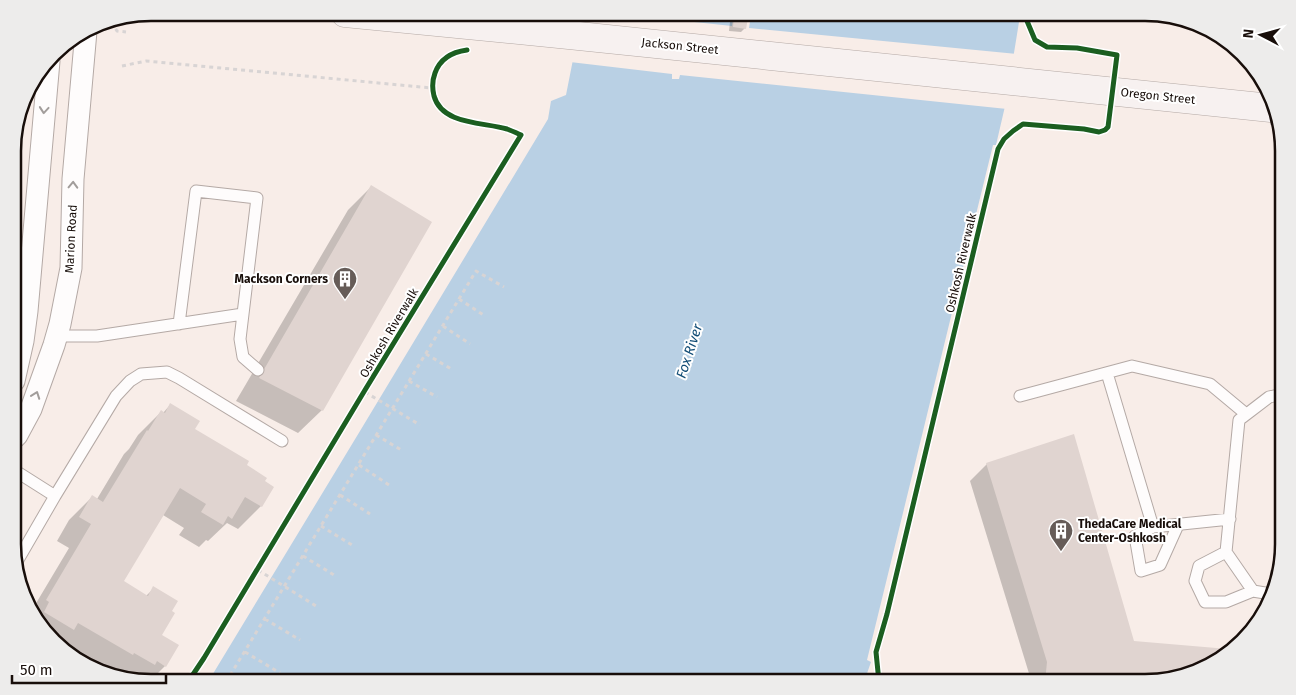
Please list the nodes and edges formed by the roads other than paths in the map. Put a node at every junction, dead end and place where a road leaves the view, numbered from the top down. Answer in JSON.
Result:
{"nodes":[{"id":1,"x":470,"y":21,"type":"edge"},
{"id":2,"x":85,"y":39,"type":"edge"},
{"id":3,"x":48,"y":72,"type":"edge"},
{"id":4,"x":1015,"y":82,"type":"joint"},
{"id":5,"x":1267,"y":107,"type":"edge"},
{"id":6,"x":243,"y":314,"type":"junction"},
{"id":7,"x":179,"y":324,"type":"junction"},
{"id":8,"x":22,"y":329,"type":"edge"},
{"id":9,"x":57,"y":336,"type":"junction"},
{"id":10,"x":258,"y":370,"type":"dead end"},
{"id":11,"x":1107,"y":373,"type":"junction"},
{"id":12,"x":1020,"y":396,"type":"dead end"},
{"id":13,"x":1275,"y":396,"type":"edge"},
{"id":14,"x":1246,"y":414,"type":"junction"},
{"id":15,"x":21,"y":427,"type":"edge"},
{"id":16,"x":282,"y":441,"type":"dead end"},
{"id":17,"x":21,"y":475,"type":"edge"},
{"id":18,"x":55,"y":496,"type":"junction"},
{"id":19,"x":1230,"y":520,"type":"junction"},
{"id":20,"x":1178,"y":525,"type":"junction"},
{"id":21,"x":1153,"y":527,"type":"junction"},
{"id":22,"x":1226,"y":552,"type":"junction"},
{"id":23,"x":22,"y":554,"type":"edge"},
{"id":24,"x":1253,"y":591,"type":"junction"},
{"id":25,"x":1265,"y":593,"type":"edge"}],
"edges":[{"from":1,"to":4,"type":"main road","name":"Jackson Street"},
{"from":9,"to":2,"type":"street","name":"Marion Road","one_way":true},
{"from":3,"to":8,"type":"street","one_way":true},
{"from":4,"to":5,"type":"main road","name":"Oregon Street"},
{"from":6,"to":7,"type":"lane"},
{"from":6,"to":7,"type":"lane"},
{"from":6,"to":10,"type":"lane"},
{"from":7,"to":9,"type":"lane"},
{"from":15,"to":9,"type":"street","name":"Marion Road","one_way":true},
{"from":11,"to":12,"type":"lane"},
{"from":11,"to":14,"type":"lane"},
{"from":11,"to":21,"type":"lane"},
{"from":13,"to":14,"type":"lane"},
{"from":14,"to":19,"type":"lane"},
{"from":16,"to":18,"type":"lane"},
{"from":17,"to":18,"type":"lane"},
{"from":18,"to":23,"type":"lane"},
{"from":19,"to":20,"type":"lane"},
{"from":19,"to":22,"type":"lane"},
{"from":20,"to":21,"type":"lane"},
{"from":20,"to":21,"type":"lane"},
{"from":22,"to":24,"type":"lane"},
{"from":22,"to":24,"type":"lane"},
{"from":24,"to":25,"type":"lane"}]}
